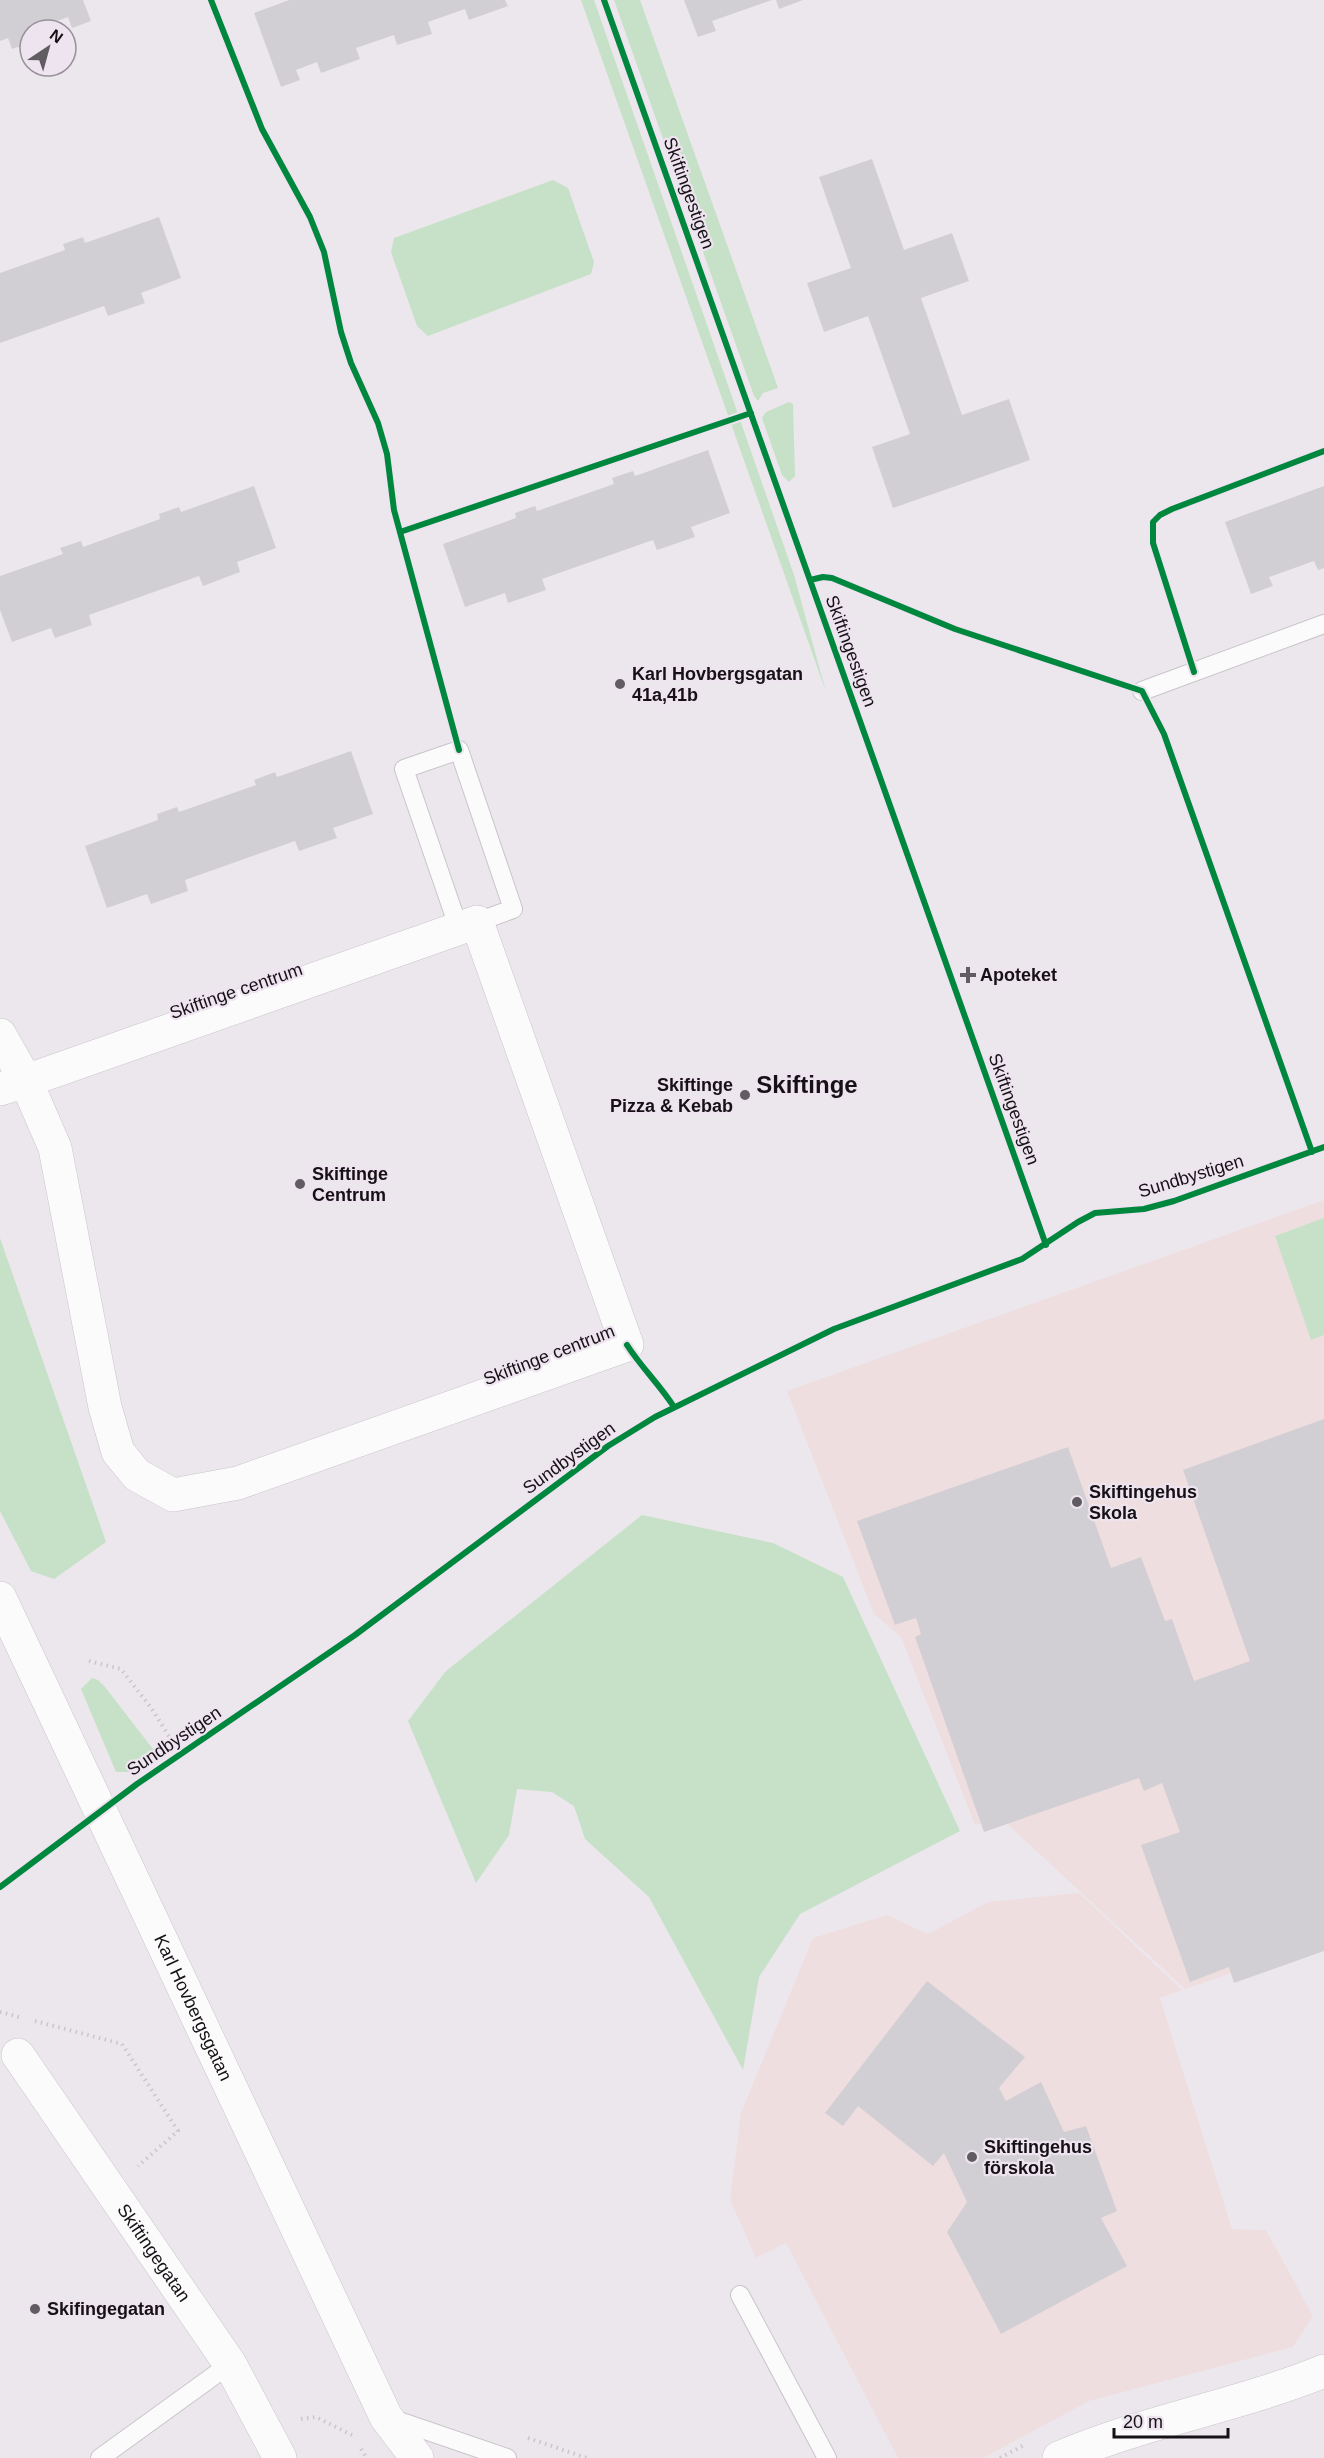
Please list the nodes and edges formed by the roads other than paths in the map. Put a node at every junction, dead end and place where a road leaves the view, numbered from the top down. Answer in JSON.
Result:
{"nodes":[{"id":1,"x":1324,"y":624,"type":"edge"},
{"id":2,"x":1142,"y":691,"type":"dead end"},
{"id":3,"x":468,"y":926,"type":"junction"},
{"id":4,"x":0,"y":1035,"type":"edge"},
{"id":5,"x":13,"y":1085,"type":"edge"},
{"id":6,"x":0,"y":1598,"type":"edge"},
{"id":7,"x":9,"y":1641,"type":"edge"},
{"id":8,"x":18,"y":2055,"type":"dead end"},
{"id":9,"x":740,"y":2295,"type":"dead end"},
{"id":10,"x":230,"y":2364,"type":"junction"},
{"id":11,"x":1324,"y":2371,"type":"edge"},
{"id":12,"x":386,"y":2417,"type":"junction"},
{"id":13,"x":100,"y":2458,"type":"edge"},
{"id":14,"x":280,"y":2458,"type":"edge"},
{"id":15,"x":393,"y":2458,"type":"edge"},
{"id":16,"x":417,"y":2458,"type":"edge"},
{"id":17,"x":507,"y":2458,"type":"edge"},
{"id":18,"x":827,"y":2458,"type":"edge"},
{"id":19,"x":1059,"y":2458,"type":"edge"}],
"edges":[{"from":1,"to":2,"type":"lane"},
{"from":3,"to":3,"type":"lane"},
{"from":3,"to":5,"type":"street","name":"Skiftinge centrum"},
{"from":3,"to":5,"type":"street","name":"Skiftinge centrum"},
{"from":4,"to":5,"type":"street"},
{"from":6,"to":7,"type":"street","name":"Karl Hovbergsgatan"},
{"from":7,"to":12,"type":"street","name":"Karl Hovbergsgatan"},
{"from":8,"to":10,"type":"street","name":"Skiftingegatan"},
{"from":9,"to":18,"type":"lane"},
{"from":10,"to":13,"type":"lane"},
{"from":10,"to":14,"type":"street","name":"Skiftingegatan"},
{"from":11,"to":19,"type":"street"},
{"from":12,"to":15,"type":"street","name":"Karl Hovbergsgatan"},
{"from":12,"to":16,"type":"street","name":"Karl Hovbergsgatan"},
{"from":12,"to":17,"type":"lane"}]}
